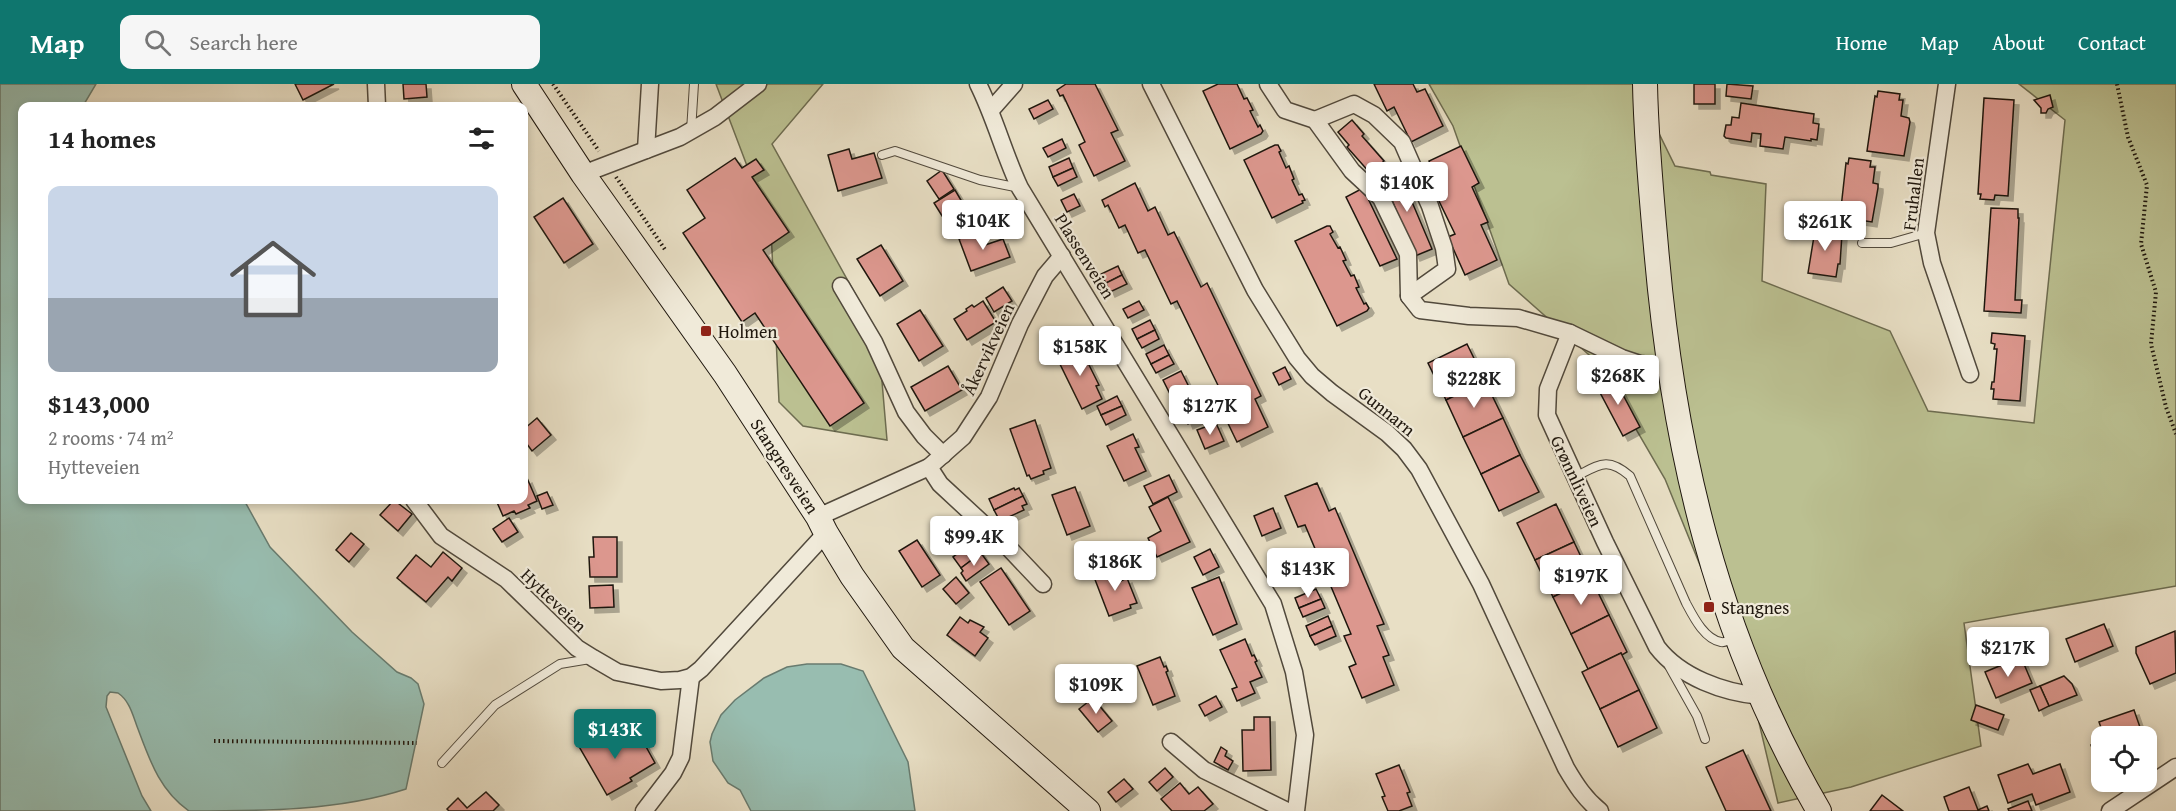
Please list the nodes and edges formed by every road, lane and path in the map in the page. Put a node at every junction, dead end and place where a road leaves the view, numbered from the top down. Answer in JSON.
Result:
{"nodes":[{"id":1,"x":376,"y":84,"type":"edge"},
{"id":2,"x":524,"y":84,"type":"edge"},
{"id":3,"x":650,"y":84,"type":"edge"},
{"id":4,"x":693,"y":84,"type":"edge"},
{"id":5,"x":758,"y":84,"type":"edge"},
{"id":6,"x":978,"y":84,"type":"edge"},
{"id":7,"x":1014,"y":84,"type":"edge"},
{"id":8,"x":1151,"y":84,"type":"edge"},
{"id":9,"x":1268,"y":84,"type":"edge"},
{"id":10,"x":1645,"y":84,"type":"edge"},
{"id":11,"x":1947,"y":84,"type":"edge"},
{"id":12,"x":2116,"y":84,"type":"edge"},
{"id":13,"x":377,"y":102,"type":"edge"},
{"id":14,"x":991,"y":110,"type":"junction"},
{"id":15,"x":1315,"y":120,"type":"junction"},
{"id":16,"x":691,"y":131,"type":"junction"},
{"id":17,"x":646,"y":150,"type":"junction"},
{"id":18,"x":882,"y":155,"type":"dead end"},
{"id":19,"x":583,"y":174,"type":"junction"},
{"id":20,"x":1020,"y":188,"type":"junction"},
{"id":21,"x":1926,"y":233,"type":"junction"},
{"id":22,"x":1862,"y":243,"type":"dead end"},
{"id":23,"x":1062,"y":256,"type":"junction"},
{"id":24,"x":841,"y":286,"type":"dead end"},
{"id":25,"x":1409,"y":296,"type":"junction"},
{"id":26,"x":1570,"y":333,"type":"junction"},
{"id":27,"x":1668,"y":367,"type":"junction"},
{"id":28,"x":1970,"y":374,"type":"dead end"},
{"id":29,"x":2176,"y":434,"type":"edge"},
{"id":30,"x":943,"y":455,"type":"junction"},
{"id":31,"x":929,"y":467,"type":"junction"},
{"id":32,"x":1575,"y":477,"type":"junction"},
{"id":33,"x":417,"y":504,"type":"edge"},
{"id":34,"x":822,"y":525,"type":"junction"},
{"id":35,"x":1043,"y":584,"type":"dead end"},
{"id":36,"x":1736,"y":638,"type":"junction"},
{"id":37,"x":1663,"y":655,"type":"junction"},
{"id":38,"x":593,"y":658,"type":"junction"},
{"id":39,"x":691,"y":677,"type":"junction"},
{"id":40,"x":1761,"y":696,"type":"junction"},
{"id":41,"x":1705,"y":739,"type":"dead end"},
{"id":42,"x":214,"y":741,"type":"dead end"},
{"id":43,"x":1171,"y":742,"type":"dead end"},
{"id":44,"x":417,"y":743,"type":"dead end"},
{"id":45,"x":442,"y":763,"type":"dead end"},
{"id":46,"x":2176,"y":767,"type":"edge"},
{"id":47,"x":1294,"y":809,"type":"edge"},
{"id":48,"x":644,"y":811,"type":"edge"},
{"id":49,"x":1088,"y":811,"type":"edge"},
{"id":50,"x":1313,"y":811,"type":"edge"},
{"id":51,"x":1600,"y":811,"type":"edge"},
{"id":52,"x":1819,"y":811,"type":"edge"},
{"id":53,"x":2110,"y":811,"type":"edge"}],
"edges":[{"from":1,"to":13,"type":"street"},
{"from":2,"to":19,"type":"main road","name":"Stangnesveien"},
{"from":3,"to":17,"type":"street"},
{"from":4,"to":16,"type":"lane"},
{"from":5,"to":16,"type":"street"},
{"from":6,"to":14,"type":"street","name":"Plassenveien"},
{"from":7,"to":14,"type":"street"},
{"from":8,"to":51,"type":"street","name":"Gunnarn"},
{"from":9,"to":15,"type":"street"},
{"from":10,"to":27,"type":"main road"},
{"from":11,"to":21,"type":"street","name":"Fruhallen"},
{"from":12,"to":29,"type":"path"},
{"from":14,"to":20,"type":"street","name":"Plassenveien"},
{"from":15,"to":25,"type":"street"},
{"from":15,"to":25,"type":"street"},
{"from":16,"to":17,"type":"street"},
{"from":17,"to":19,"type":"street"},
{"from":18,"to":20,"type":"lane"},
{"from":19,"to":34,"type":"main road","name":"Stangnesveien"},
{"from":20,"to":23,"type":"street","name":"Plassenveien"},
{"from":21,"to":22,"type":"lane"},
{"from":21,"to":28,"type":"street","name":"Fruhallen"},
{"from":23,"to":30,"type":"street","name":"Åkervikveien"},
{"from":23,"to":47,"type":"street","name":"Plassenveien"},
{"from":24,"to":30,"type":"street"},
{"from":25,"to":26,"type":"street"},
{"from":26,"to":27,"type":"street"},
{"from":26,"to":32,"type":"street","name":"Grønnliveien"},
{"from":27,"to":36,"type":"main road"},
{"from":30,"to":31,"type":"street","name":"Åkervikveien"},
{"from":31,"to":34,"type":"street","name":"Åkervikveien"},
{"from":31,"to":35,"type":"street"},
{"from":32,"to":36,"type":"lane"},
{"from":32,"to":37,"type":"street","name":"Grønnliveien"},
{"from":33,"to":38,"type":"street","name":"Hytteveien"},
{"from":34,"to":39,"type":"street"},
{"from":34,"to":49,"type":"main road","name":"Stangnesveien"},
{"from":36,"to":40,"type":"main road"},
{"from":37,"to":40,"type":"street","name":"Grønnliveien"},
{"from":37,"to":41,"type":"lane"},
{"from":38,"to":39,"type":"street","name":"Hytteveien"},
{"from":38,"to":45,"type":"lane"},
{"from":39,"to":48,"type":"street"},
{"from":40,"to":52,"type":"main road"},
{"from":42,"to":44,"type":"path"},
{"from":43,"to":47,"type":"street"},
{"from":46,"to":53,"type":"street"},
{"from":47,"to":50,"type":"street"}]}
